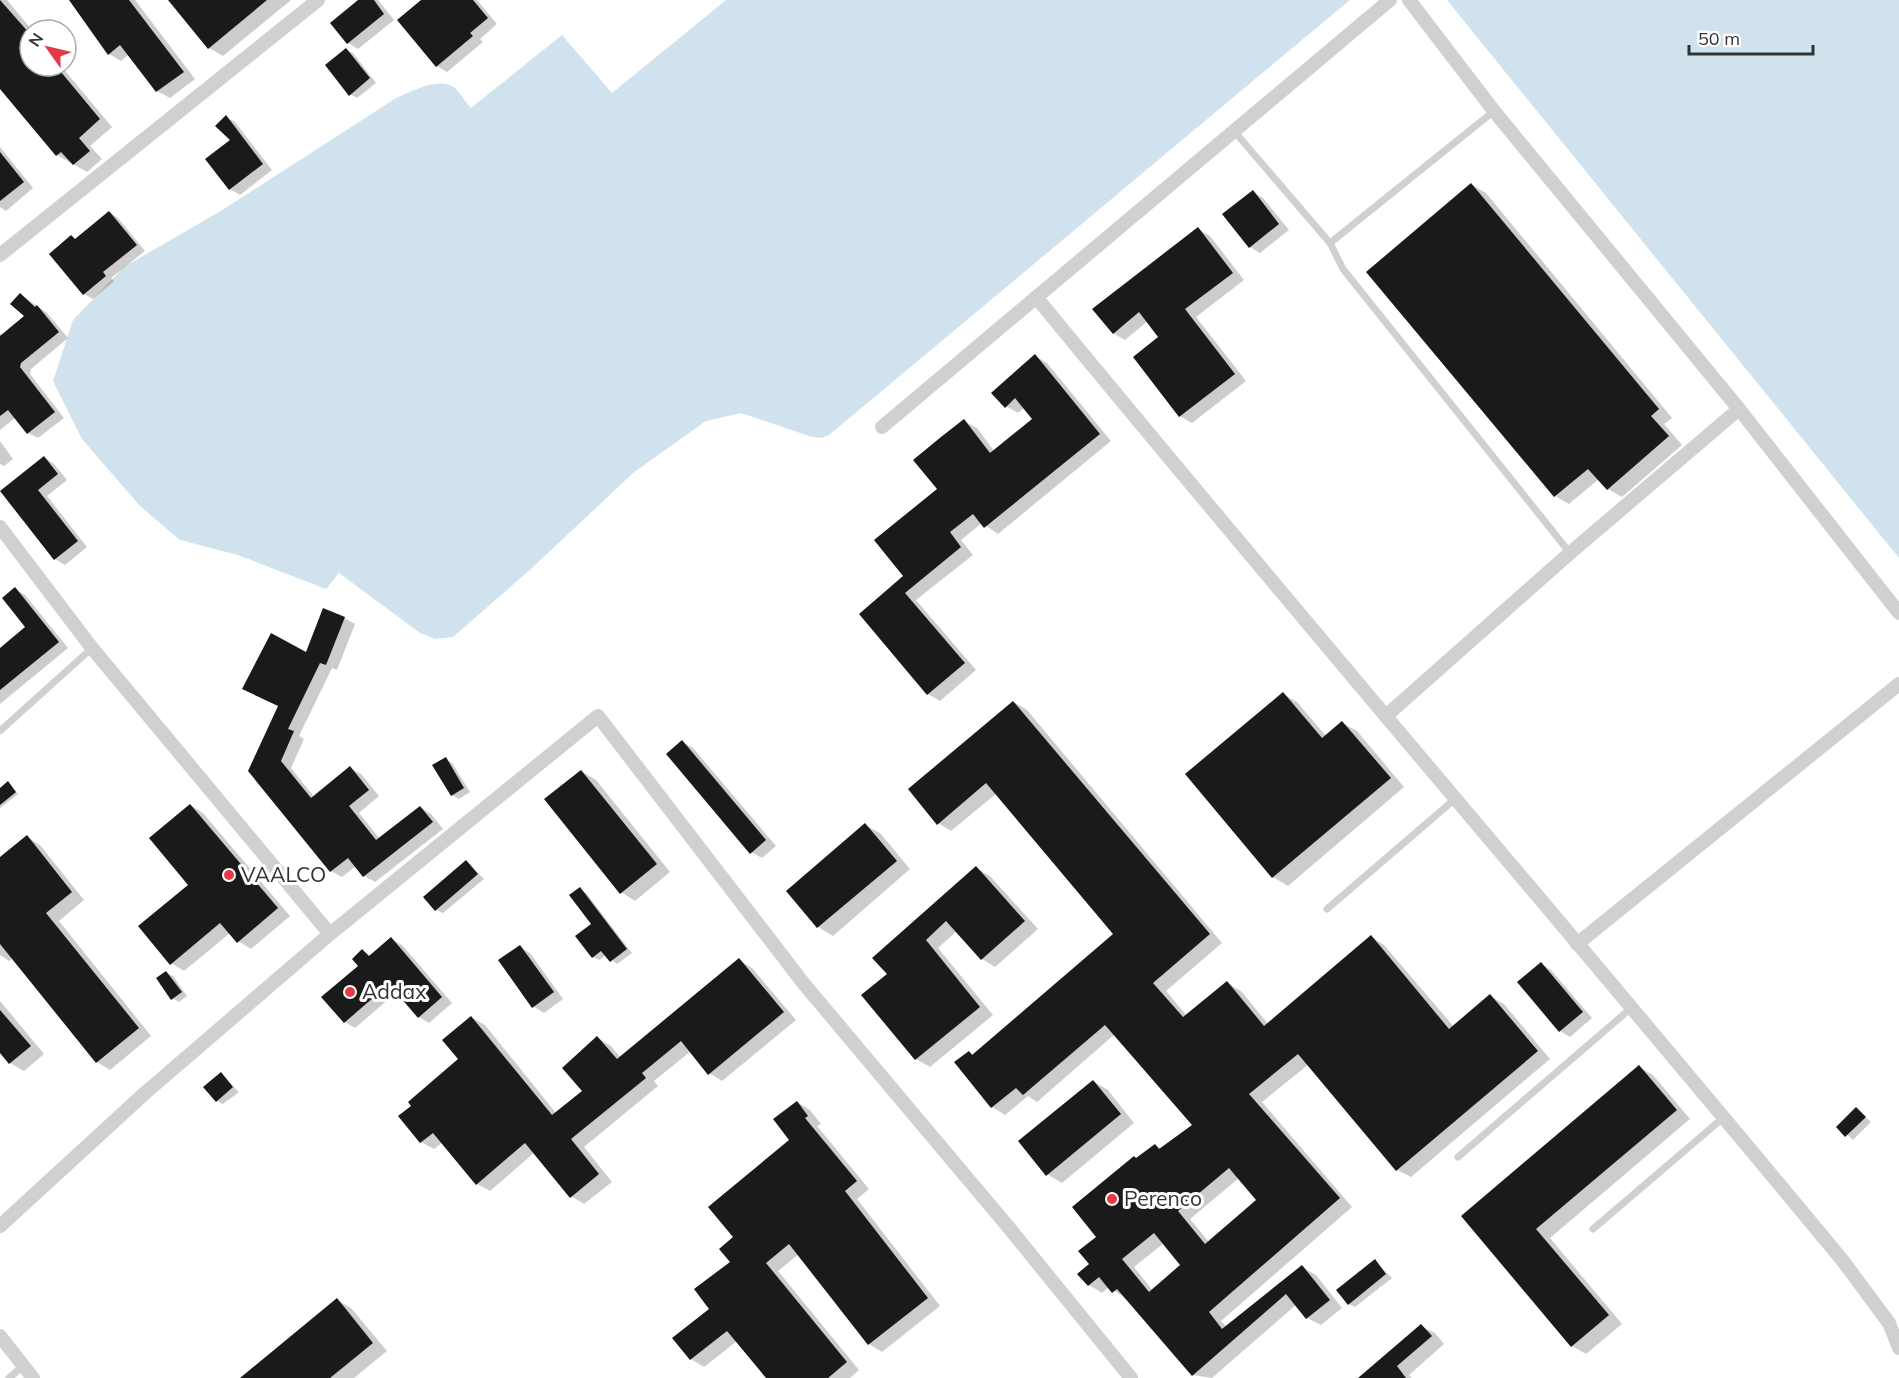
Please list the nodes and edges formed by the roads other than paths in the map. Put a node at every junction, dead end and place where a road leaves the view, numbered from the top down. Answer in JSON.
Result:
{"nodes":[{"id":1,"x":318,"y":0,"type":"edge"},
{"id":2,"x":1390,"y":0,"type":"edge"},
{"id":3,"x":1409,"y":0,"type":"edge"},
{"id":4,"x":1494,"y":111,"type":"junction"},
{"id":5,"x":1233,"y":130,"type":"junction"},
{"id":6,"x":1330,"y":243,"type":"junction"},
{"id":7,"x":0,"y":255,"type":"edge"},
{"id":8,"x":1036,"y":297,"type":"junction"},
{"id":9,"x":1739,"y":409,"type":"junction"},
{"id":10,"x":882,"y":427,"type":"dead end"},
{"id":11,"x":0,"y":527,"type":"edge"},
{"id":12,"x":1570,"y":553,"type":"junction"},
{"id":13,"x":1899,"y":613,"type":"edge"},
{"id":14,"x":92,"y":648,"type":"junction"},
{"id":15,"x":1899,"y":684,"type":"edge"},
{"id":16,"x":1387,"y":715,"type":"junction"},
{"id":17,"x":0,"y":731,"type":"edge"},
{"id":18,"x":1455,"y":799,"type":"junction"},
{"id":19,"x":1327,"y":909,"type":"dead end"},
{"id":20,"x":330,"y":934,"type":"junction"},
{"id":21,"x":1577,"y":944,"type":"junction"},
{"id":22,"x":1630,"y":1009,"type":"junction"},
{"id":23,"x":1724,"y":1117,"type":"junction"},
{"id":24,"x":1458,"y":1157,"type":"dead end"},
{"id":25,"x":0,"y":1226,"type":"edge"},
{"id":26,"x":1593,"y":1228,"type":"dead end"},
{"id":27,"x":0,"y":1336,"type":"edge"},
{"id":28,"x":1899,"y":1348,"type":"edge"},
{"id":29,"x":23,"y":1366,"type":"junction"},
{"id":30,"x":9,"y":1378,"type":"edge"},
{"id":31,"x":33,"y":1378,"type":"edge"},
{"id":32,"x":1131,"y":1378,"type":"edge"}],
"edges":[{"from":1,"to":7,"type":"street"},
{"from":2,"to":5,"type":"street"},
{"from":3,"to":4,"type":"street"},
{"from":4,"to":6,"type":"lane"},
{"from":4,"to":9,"type":"street"},
{"from":5,"to":6,"type":"lane"},
{"from":5,"to":8,"type":"street"},
{"from":6,"to":12,"type":"lane"},
{"from":8,"to":10,"type":"street"},
{"from":8,"to":16,"type":"street"},
{"from":9,"to":12,"type":"street"},
{"from":9,"to":13,"type":"street"},
{"from":11,"to":14,"type":"street"},
{"from":12,"to":16,"type":"street"},
{"from":14,"to":17,"type":"lane"},
{"from":14,"to":20,"type":"street"},
{"from":15,"to":21,"type":"street"},
{"from":16,"to":18,"type":"street"},
{"from":18,"to":19,"type":"lane"},
{"from":18,"to":21,"type":"street"},
{"from":20,"to":25,"type":"street"},
{"from":20,"to":32,"type":"street"},
{"from":21,"to":22,"type":"street"},
{"from":22,"to":23,"type":"street"},
{"from":22,"to":24,"type":"lane"},
{"from":23,"to":26,"type":"lane"},
{"from":23,"to":28,"type":"street"},
{"from":27,"to":29,"type":"street"},
{"from":29,"to":30,"type":"lane"},
{"from":29,"to":31,"type":"street"}]}
